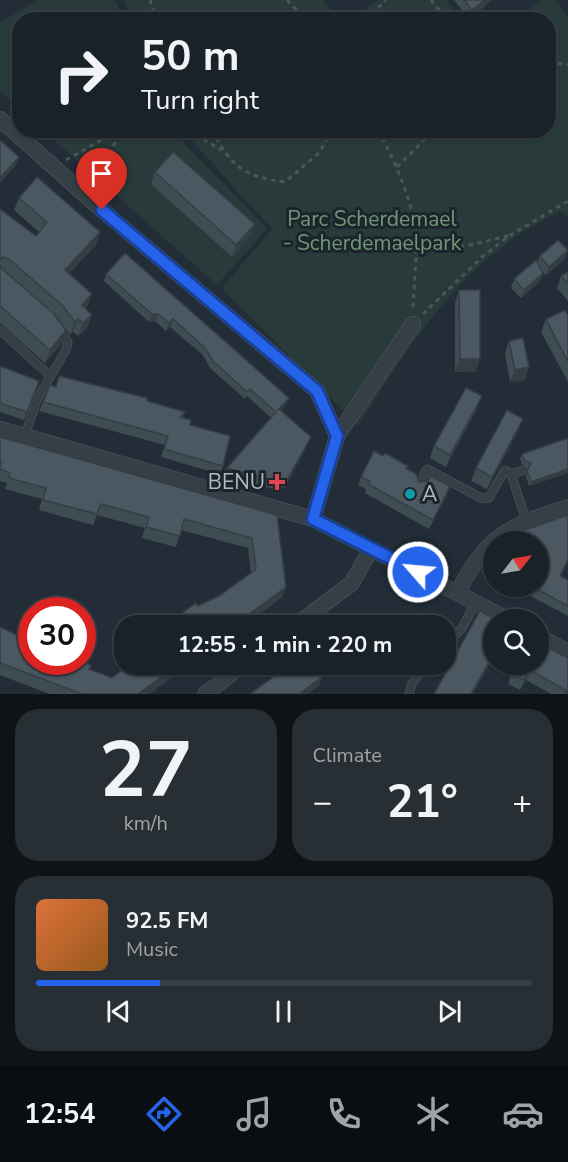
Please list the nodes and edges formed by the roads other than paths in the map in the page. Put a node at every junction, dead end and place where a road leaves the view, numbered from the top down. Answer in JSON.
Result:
{"nodes":[{"id":1,"x":0,"y":119,"type":"edge"},
{"id":2,"x":12,"y":130,"type":"edge"},
{"id":3,"x":21,"y":138,"type":"edge"},
{"id":4,"x":54,"y":323,"type":"edge"},
{"id":5,"x":413,"y":324,"type":"road end"},
{"id":6,"x":0,"y":330,"type":"edge"},
{"id":7,"x":49,"y":375,"type":"junction"},
{"id":8,"x":0,"y":429,"type":"edge"},
{"id":9,"x":337,"y":436,"type":"junction"},
{"id":10,"x":24,"y":438,"type":"junction"},
{"id":11,"x":524,"y":470,"type":"dead end"},
{"id":12,"x":511,"y":474,"type":"junction"},
{"id":13,"x":418,"y":485,"type":"edge"},
{"id":14,"x":568,"y":507,"type":"edge"},
{"id":15,"x":313,"y":519,"type":"junction"},
{"id":16,"x":526,"y":520,"type":"junction"},
{"id":17,"x":371,"y":549,"type":"junction"},
{"id":18,"x":458,"y":592,"type":"junction"},
{"id":19,"x":476,"y":602,"type":"junction"},
{"id":20,"x":489,"y":609,"type":"edge"},
{"id":21,"x":310,"y":615,"type":"edge"},
{"id":22,"x":456,"y":635,"type":"edge"},
{"id":23,"x":549,"y":642,"type":"edge"},
{"id":24,"x":568,"y":652,"type":"edge"},
{"id":25,"x":230,"y":675,"type":"edge"},
{"id":26,"x":419,"y":675,"type":"edge"},
{"id":27,"x":205,"y":694,"type":"edge"},
{"id":28,"x":409,"y":694,"type":"edge"}],
"edges":[{"from":1,"to":2,"type":"street"},
{"from":3,"to":9,"type":"street"},
{"from":4,"to":7,"type":"lane"},
{"from":5,"to":9,"type":"street"},
{"from":6,"to":7,"type":"lane"},
{"from":7,"to":10,"type":"lane"},
{"from":8,"to":10,"type":"street"},
{"from":9,"to":15,"type":"street"},
{"from":10,"to":15,"type":"street"},
{"from":11,"to":12,"type":"lane"},
{"from":12,"to":13,"type":"lane"},
{"from":12,"to":16,"type":"lane"},
{"from":14,"to":16,"type":"street"},
{"from":15,"to":17,"type":"street"},
{"from":16,"to":18,"type":"street"},
{"from":17,"to":18,"type":"street"},
{"from":17,"to":21,"type":"street"},
{"from":18,"to":19,"type":"street"},
{"from":19,"to":20,"type":"street"},
{"from":19,"to":22,"type":"lane"},
{"from":23,"to":24,"type":"street"},
{"from":25,"to":27,"type":"street"},
{"from":26,"to":28,"type":"lane"}]}
